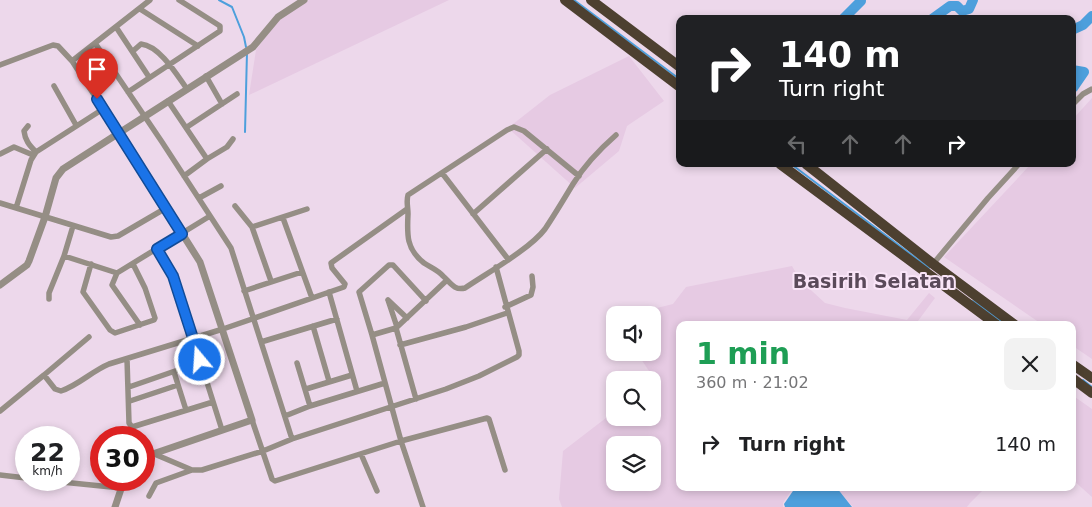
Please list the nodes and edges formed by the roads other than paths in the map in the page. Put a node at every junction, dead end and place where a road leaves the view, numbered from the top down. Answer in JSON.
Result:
{"nodes":[{"id":1,"x":150,"y":0,"type":"edge"},
{"id":2,"x":179,"y":0,"type":"edge"},
{"id":3,"x":304,"y":0,"type":"edge"},
{"id":4,"x":565,"y":0,"type":"edge"},
{"id":5,"x":591,"y":0,"type":"edge"},
{"id":6,"x":140,"y":9,"type":"junction"},
{"id":7,"x":116,"y":27,"type":"junction"},
{"id":8,"x":95,"y":43,"type":"junction"},
{"id":9,"x":198,"y":46,"type":"junction"},
{"id":10,"x":133,"y":51,"type":"junction"},
{"id":11,"x":72,"y":61,"type":"junction"},
{"id":12,"x":170,"y":64,"type":"junction"},
{"id":13,"x":676,"y":64,"type":"edge"},
{"id":14,"x":0,"y":65,"type":"edge"},
{"id":15,"x":206,"y":76,"type":"junction"},
{"id":16,"x":149,"y":77,"type":"junction"},
{"id":17,"x":676,"y":84,"type":"edge"},
{"id":18,"x":54,"y":86,"type":"dead end"},
{"id":19,"x":187,"y":89,"type":"junction"},
{"id":20,"x":1092,"y":89,"type":"edge"},
{"id":21,"x":128,"y":92,"type":"junction"},
{"id":22,"x":237,"y":94,"type":"dead end"},
{"id":23,"x":168,"y":101,"type":"junction"},
{"id":24,"x":1076,"y":101,"type":"edge"},
{"id":25,"x":222,"y":104,"type":"junction"},
{"id":26,"x":103,"y":108,"type":"junction"},
{"id":27,"x":144,"y":116,"type":"junction"},
{"id":28,"x":76,"y":125,"type":"junction"},
{"id":29,"x":28,"y":126,"type":"dead end"},
{"id":30,"x":186,"y":127,"type":"junction"},
{"id":31,"x":119,"y":133,"type":"junction"},
{"id":32,"x":616,"y":135,"type":"dead end"},
{"id":33,"x":233,"y":139,"type":"dead end"},
{"id":34,"x":547,"y":149,"type":"junction"},
{"id":35,"x":34,"y":153,"type":"junction"},
{"id":36,"x":0,"y":154,"type":"edge"},
{"id":37,"x":207,"y":159,"type":"junction"},
{"id":38,"x":784,"y":167,"type":"edge"},
{"id":39,"x":810,"y":167,"type":"edge"},
{"id":40,"x":1016,"y":167,"type":"edge"},
{"id":41,"x":442,"y":174,"type":"junction"},
{"id":42,"x":184,"y":176,"type":"junction"},
{"id":43,"x":580,"y":176,"type":"junction"},
{"id":44,"x":221,"y":186,"type":"dead end"},
{"id":45,"x":199,"y":198,"type":"junction"},
{"id":46,"x":0,"y":203,"type":"edge"},
{"id":47,"x":235,"y":206,"type":"dead end"},
{"id":48,"x":16,"y":208,"type":"junction"},
{"id":49,"x":166,"y":208,"type":"junction"},
{"id":50,"x":306,"y":209,"type":"dead end"},
{"id":51,"x":408,"y":209,"type":"junction"},
{"id":52,"x":473,"y":214,"type":"junction"},
{"id":53,"x":210,"y":216,"type":"junction"},
{"id":54,"x":45,"y":217,"type":"junction"},
{"id":55,"x":284,"y":218,"type":"junction"},
{"id":56,"x":73,"y":226,"type":"junction"},
{"id":57,"x":252,"y":227,"type":"junction"},
{"id":58,"x":182,"y":234,"type":"junction"},
{"id":59,"x":157,"y":249,"type":"junction"},
{"id":60,"x":64,"y":256,"type":"junction"},
{"id":61,"x":508,"y":259,"type":"junction"},
{"id":62,"x":91,"y":264,"type":"junction"},
{"id":63,"x":133,"y":264,"type":"junction"},
{"id":64,"x":932,"y":264,"type":"junction"},
{"id":65,"x":496,"y":267,"type":"junction"},
{"id":66,"x":302,"y":272,"type":"junction"},
{"id":67,"x":117,"y":273,"type":"junction"},
{"id":68,"x":532,"y":276,"type":"dead end"},
{"id":69,"x":447,"y":280,"type":"junction"},
{"id":70,"x":271,"y":281,"type":"junction"},
{"id":71,"x":0,"y":285,"type":"edge"},
{"id":72,"x":244,"y":291,"type":"junction"},
{"id":73,"x":329,"y":292,"type":"junction"},
{"id":74,"x":312,"y":298,"type":"junction"},
{"id":75,"x":49,"y":299,"type":"dead end"},
{"id":76,"x":426,"y":301,"type":"junction"},
{"id":77,"x":506,"y":310,"type":"junction"},
{"id":78,"x":253,"y":318,"type":"junction"},
{"id":79,"x":407,"y":318,"type":"junction"},
{"id":80,"x":337,"y":319,"type":"junction"},
{"id":81,"x":992,"y":321,"type":"edge"},
{"id":82,"x":1010,"y":321,"type":"edge"},
{"id":83,"x":140,"y":325,"type":"junction"},
{"id":84,"x":313,"y":326,"type":"junction"},
{"id":85,"x":223,"y":328,"type":"junction"},
{"id":86,"x":396,"y":328,"type":"junction"},
{"id":87,"x":372,"y":335,"type":"junction"},
{"id":88,"x":89,"y":337,"type":"dead end"},
{"id":89,"x":193,"y":338,"type":"junction"},
{"id":90,"x":261,"y":342,"type":"junction"},
{"id":91,"x":400,"y":345,"type":"junction"},
{"id":92,"x":127,"y":359,"type":"junction"},
{"id":93,"x":201,"y":362,"type":"junction"},
{"id":94,"x":297,"y":363,"type":"dead end"},
{"id":95,"x":1076,"y":367,"type":"edge"},
{"id":96,"x":174,"y":372,"type":"junction"},
{"id":97,"x":44,"y":375,"type":"junction"},
{"id":98,"x":352,"y":375,"type":"junction"},
{"id":99,"x":1092,"y":378,"type":"edge"},
{"id":100,"x":329,"y":381,"type":"junction"},
{"id":101,"x":1076,"y":381,"type":"edge"},
{"id":102,"x":385,"y":383,"type":"junction"},
{"id":103,"x":178,"y":385,"type":"junction"},
{"id":104,"x":129,"y":387,"type":"junction"},
{"id":105,"x":306,"y":389,"type":"junction"},
{"id":106,"x":357,"y":391,"type":"junction"},
{"id":107,"x":1092,"y":393,"type":"edge"},
{"id":108,"x":416,"y":399,"type":"junction"},
{"id":109,"x":130,"y":401,"type":"junction"},
{"id":110,"x":213,"y":402,"type":"junction"},
{"id":111,"x":310,"y":406,"type":"junction"},
{"id":112,"x":392,"y":408,"type":"junction"},
{"id":113,"x":186,"y":410,"type":"junction"},
{"id":114,"x":0,"y":411,"type":"edge"},
{"id":115,"x":285,"y":416,"type":"junction"},
{"id":116,"x":252,"y":420,"type":"junction"},
{"id":117,"x":222,"y":430,"type":"junction"},
{"id":118,"x":292,"y":439,"type":"junction"},
{"id":119,"x":401,"y":441,"type":"junction"},
{"id":120,"x":263,"y":451,"type":"junction"},
{"id":121,"x":155,"y":452,"type":"edge"},
{"id":122,"x":155,"y":454,"type":"edge"},
{"id":123,"x":361,"y":454,"type":"junction"},
{"id":124,"x":192,"y":470,"type":"junction"},
{"id":125,"x":505,"y":470,"type":"dead end"},
{"id":126,"x":0,"y":475,"type":"edge"},
{"id":127,"x":15,"y":477,"type":"edge"},
{"id":128,"x":120,"y":491,"type":"edge"},
{"id":129,"x":377,"y":491,"type":"dead end"},
{"id":130,"x":149,"y":496,"type":"dead end"},
{"id":131,"x":114,"y":507,"type":"edge"},
{"id":132,"x":423,"y":507,"type":"edge"}],
"edges":[{"from":1,"to":6,"type":"street"},
{"from":2,"to":9,"type":"street"},
{"from":3,"to":15,"type":"street"},
{"from":4,"to":17,"type":"highway"},
{"from":5,"to":13,"type":"highway"},
{"from":6,"to":7,"type":"street"},
{"from":6,"to":9,"type":"street"},
{"from":7,"to":8,"type":"street"},
{"from":7,"to":10,"type":"street"},
{"from":8,"to":11,"type":"street"},
{"from":8,"to":21,"type":"street"},
{"from":9,"to":12,"type":"street"},
{"from":10,"to":12,"type":"street"},
{"from":10,"to":16,"type":"street"},
{"from":11,"to":14,"type":"street"},
{"from":11,"to":26,"type":"street"},
{"from":12,"to":16,"type":"street"},
{"from":12,"to":19,"type":"street"},
{"from":15,"to":19,"type":"street"},
{"from":15,"to":25,"type":"street"},
{"from":16,"to":21,"type":"street"},
{"from":18,"to":28,"type":"street"},
{"from":19,"to":23,"type":"street"},
{"from":20,"to":24,"type":"street"},
{"from":21,"to":27,"type":"street"},
{"from":22,"to":25,"type":"street"},
{"from":23,"to":27,"type":"street"},
{"from":23,"to":30,"type":"street"},
{"from":25,"to":30,"type":"street"},
{"from":26,"to":28,"type":"street"},
{"from":26,"to":31,"type":"street"},
{"from":27,"to":31,"type":"street"},
{"from":27,"to":42,"type":"street"},
{"from":28,"to":35,"type":"street"},
{"from":29,"to":35,"type":"street"},
{"from":30,"to":37,"type":"street"},
{"from":31,"to":49,"type":"street"},
{"from":31,"to":54,"type":"street"},
{"from":32,"to":43,"type":"street"},
{"from":33,"to":37,"type":"street"},
{"from":34,"to":41,"type":"street"},
{"from":34,"to":43,"type":"street"},
{"from":34,"to":52,"type":"street"},
{"from":35,"to":36,"type":"street"},
{"from":35,"to":48,"type":"street"},
{"from":37,"to":42,"type":"street"},
{"from":38,"to":81,"type":"highway"},
{"from":39,"to":64,"type":"highway"},
{"from":40,"to":64,"type":"street"},
{"from":41,"to":51,"type":"street"},
{"from":41,"to":52,"type":"street"},
{"from":42,"to":45,"type":"street"},
{"from":43,"to":61,"type":"street"},
{"from":44,"to":45,"type":"street"},
{"from":45,"to":53,"type":"street"},
{"from":46,"to":48,"type":"street"},
{"from":47,"to":57,"type":"street"},
{"from":48,"to":54,"type":"street"},
{"from":49,"to":56,"type":"street"},
{"from":49,"to":58,"type":"street"},
{"from":50,"to":55,"type":"street"},
{"from":51,"to":69,"type":"street"},
{"from":51,"to":73,"type":"street"},
{"from":52,"to":61,"type":"street"},
{"from":53,"to":58,"type":"street"},
{"from":53,"to":72,"type":"street"},
{"from":54,"to":56,"type":"street"},
{"from":54,"to":71,"type":"street"},
{"from":55,"to":57,"type":"street"},
{"from":55,"to":66,"type":"street"},
{"from":56,"to":60,"type":"street"},
{"from":57,"to":70,"type":"street"},
{"from":58,"to":59,"type":"street"},
{"from":58,"to":85,"type":"street"},
{"from":59,"to":63,"type":"street"},
{"from":59,"to":89,"type":"street"},
{"from":60,"to":62,"type":"street"},
{"from":60,"to":75,"type":"street"},
{"from":61,"to":65,"type":"street"},
{"from":62,"to":67,"type":"street"},
{"from":62,"to":83,"type":"street"},
{"from":63,"to":67,"type":"street"},
{"from":63,"to":83,"type":"street"},
{"from":64,"to":82,"type":"highway"},
{"from":65,"to":69,"type":"street"},
{"from":65,"to":77,"type":"street"},
{"from":66,"to":70,"type":"street"},
{"from":66,"to":74,"type":"street"},
{"from":67,"to":83,"type":"street"},
{"from":68,"to":77,"type":"street"},
{"from":69,"to":76,"type":"street"},
{"from":70,"to":72,"type":"street"},
{"from":72,"to":78,"type":"street"},
{"from":73,"to":74,"type":"street"},
{"from":73,"to":80,"type":"street"},
{"from":74,"to":78,"type":"street"},
{"from":76,"to":79,"type":"street"},
{"from":76,"to":87,"type":"street"},
{"from":77,"to":91,"type":"street"},
{"from":77,"to":108,"type":"street"},
{"from":78,"to":85,"type":"street"},
{"from":78,"to":90,"type":"street"},
{"from":79,"to":86,"type":"street"},
{"from":79,"to":86,"type":"street"},
{"from":80,"to":84,"type":"street"},
{"from":80,"to":98,"type":"street"},
{"from":84,"to":90,"type":"street"},
{"from":84,"to":100,"type":"street"},
{"from":85,"to":89,"type":"street"},
{"from":85,"to":116,"type":"street"},
{"from":86,"to":87,"type":"street"},
{"from":86,"to":91,"type":"street"},
{"from":87,"to":102,"type":"street"},
{"from":88,"to":97,"type":"street"},
{"from":89,"to":92,"type":"street"},
{"from":89,"to":93,"type":"street"},
{"from":90,"to":115,"type":"street"},
{"from":91,"to":108,"type":"street"},
{"from":92,"to":97,"type":"street"},
{"from":92,"to":104,"type":"street"},
{"from":93,"to":96,"type":"street"},
{"from":93,"to":110,"type":"street"},
{"from":94,"to":105,"type":"street"},
{"from":95,"to":99,"type":"highway"},
{"from":96,"to":103,"type":"street"},
{"from":96,"to":104,"type":"street"},
{"from":97,"to":114,"type":"street"},
{"from":98,"to":100,"type":"street"},
{"from":98,"to":106,"type":"street"},
{"from":100,"to":105,"type":"street"},
{"from":101,"to":107,"type":"highway"},
{"from":102,"to":106,"type":"street"},
{"from":102,"to":112,"type":"street"},
{"from":103,"to":109,"type":"street"},
{"from":103,"to":113,"type":"street"},
{"from":104,"to":109,"type":"street"},
{"from":105,"to":111,"type":"street"},
{"from":106,"to":111,"type":"street"},
{"from":108,"to":112,"type":"street"},
{"from":109,"to":113,"type":"street"},
{"from":110,"to":113,"type":"street"},
{"from":110,"to":117,"type":"street"},
{"from":111,"to":115,"type":"street"},
{"from":112,"to":118,"type":"street"},
{"from":112,"to":119,"type":"street"},
{"from":115,"to":118,"type":"street"},
{"from":116,"to":117,"type":"street"},
{"from":116,"to":120,"type":"street"},
{"from":117,"to":121,"type":"street"},
{"from":118,"to":120,"type":"street"},
{"from":119,"to":123,"type":"street"},
{"from":119,"to":125,"type":"street"},
{"from":119,"to":132,"type":"street"},
{"from":120,"to":123,"type":"street"},
{"from":120,"to":124,"type":"street"},
{"from":122,"to":124,"type":"street"},
{"from":123,"to":129,"type":"street"},
{"from":124,"to":130,"type":"street"},
{"from":126,"to":127,"type":"street"},
{"from":128,"to":131,"type":"street"}]}
